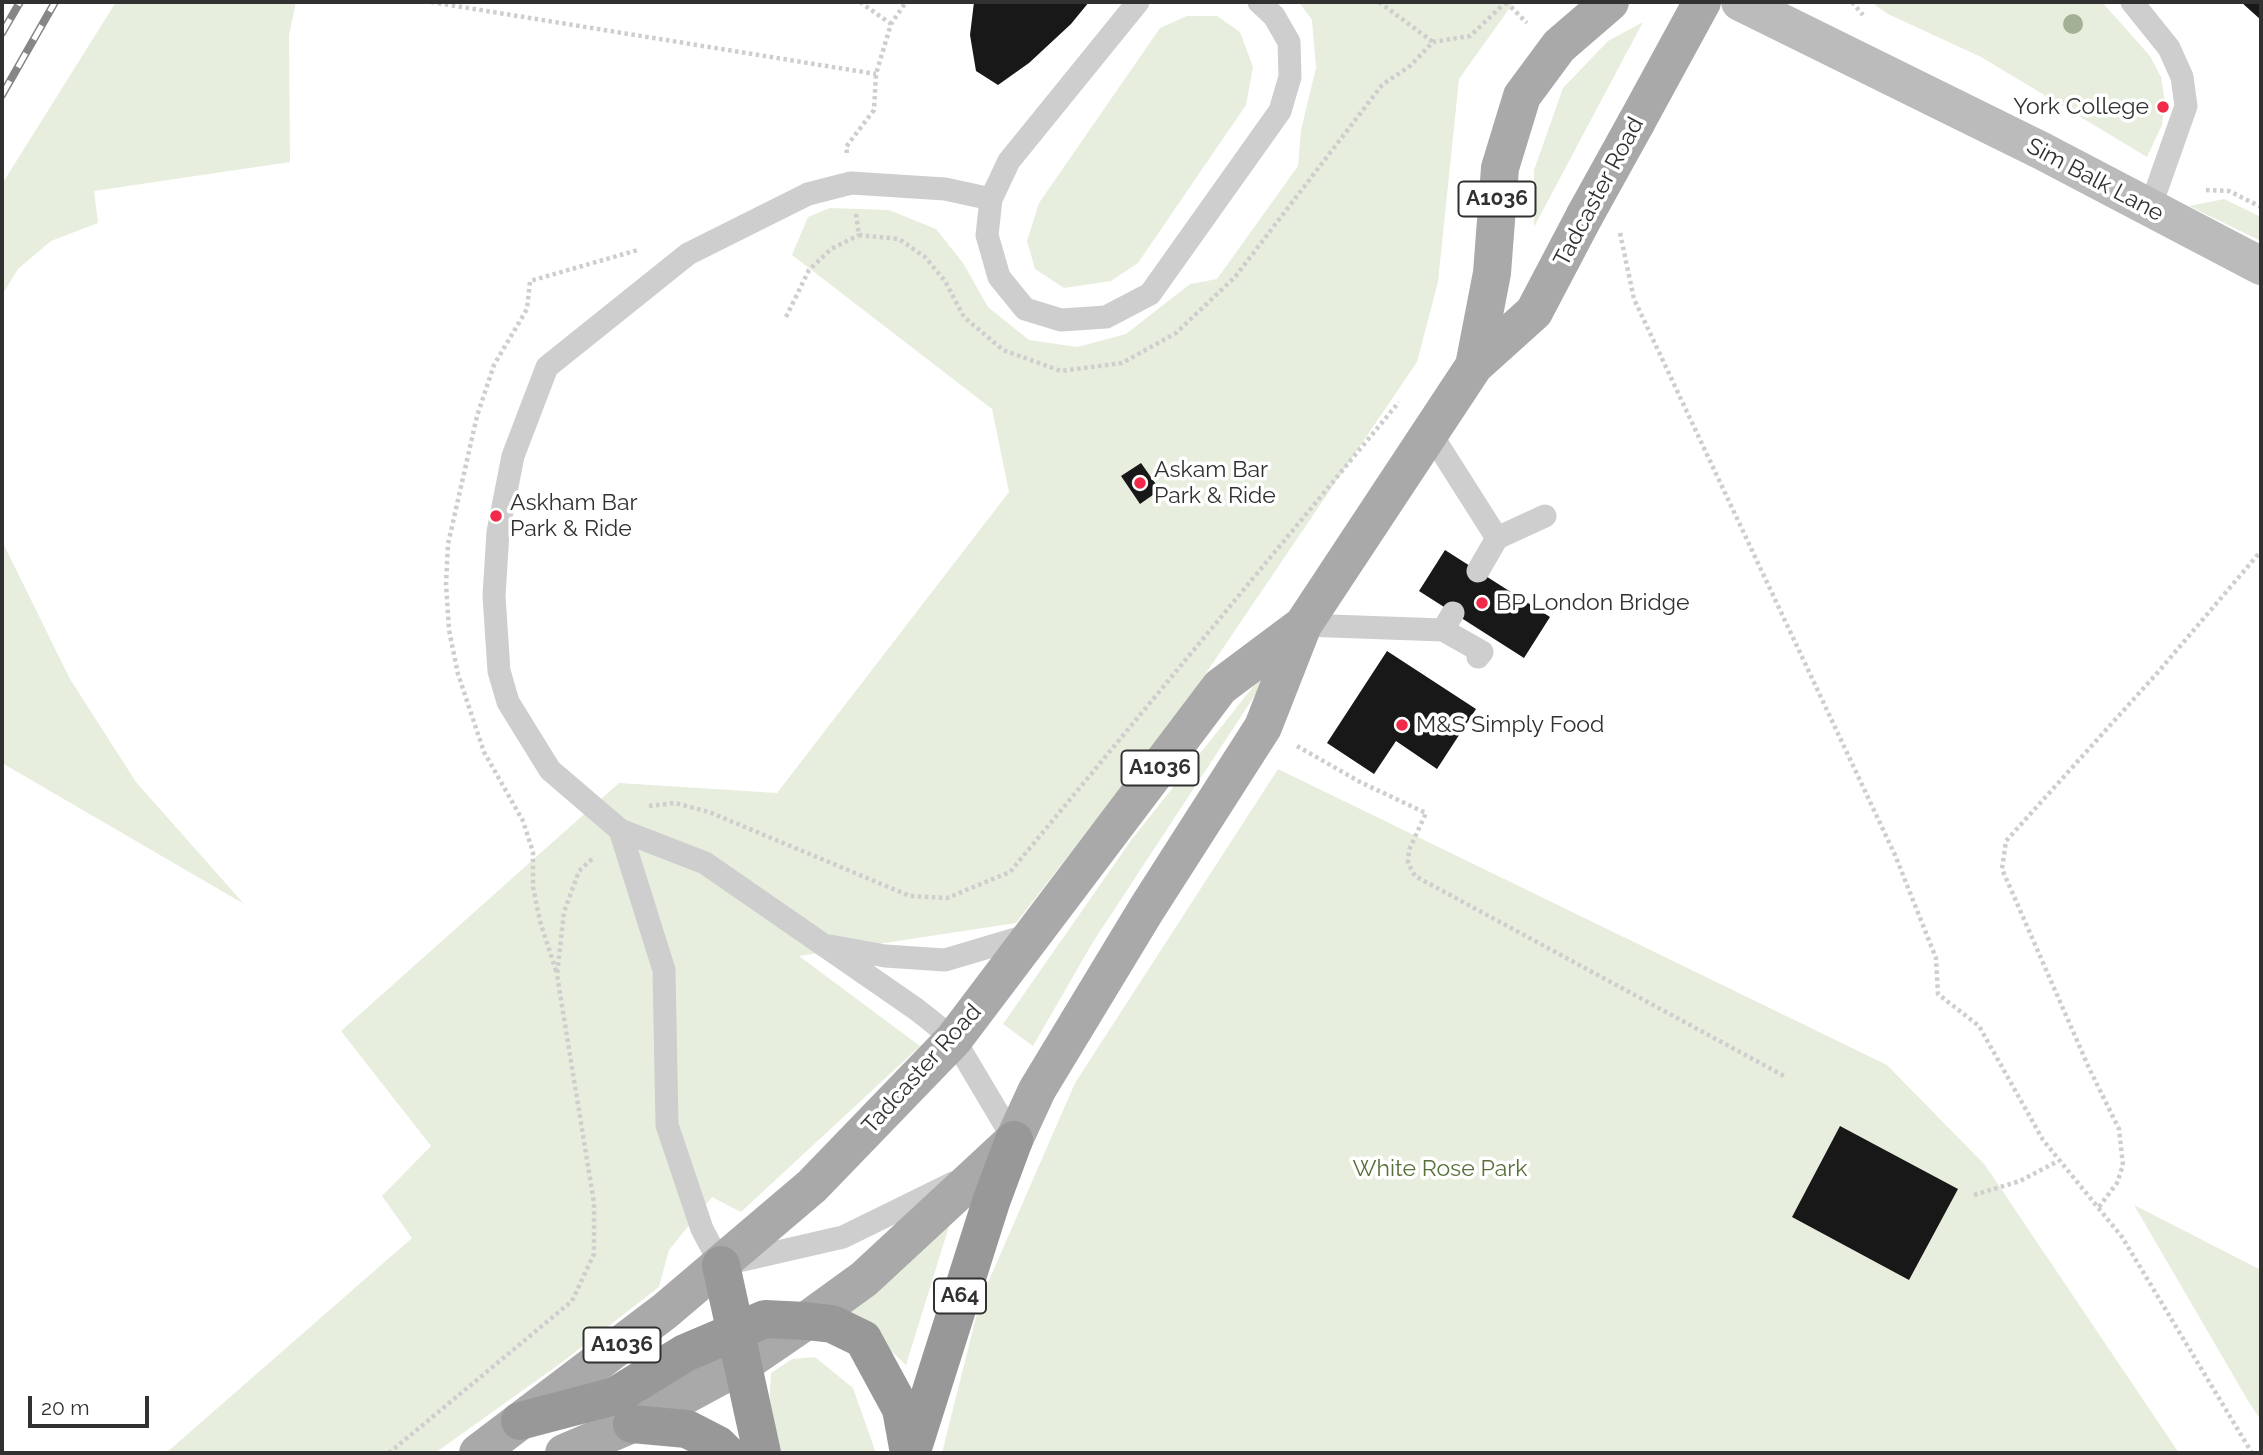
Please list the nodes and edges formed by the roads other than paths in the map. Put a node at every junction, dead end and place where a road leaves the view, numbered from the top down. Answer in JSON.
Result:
{"nodes":[{"id":1,"x":1138,"y":2,"type":"edge"},
{"id":2,"x":1259,"y":2,"type":"edge"},
{"id":3,"x":1610,"y":2,"type":"edge"},
{"id":4,"x":1702,"y":2,"type":"edge"},
{"id":5,"x":1740,"y":2,"type":"edge"},
{"id":6,"x":2132,"y":2,"type":"edge"},
{"id":7,"x":992,"y":199,"type":"junction"},
{"id":8,"x":2150,"y":208,"type":"junction"},
{"id":9,"x":2261,"y":267,"type":"edge"},
{"id":10,"x":1474,"y":366,"type":"junction"},
{"id":11,"x":1431,"y":434,"type":"junction"},
{"id":12,"x":1545,"y":516,"type":"dead end"},
{"id":13,"x":1497,"y":538,"type":"junction"},
{"id":14,"x":1478,"y":571,"type":"dead end"},
{"id":15,"x":1303,"y":625,"type":"junction"},
{"id":16,"x":1478,"y":657,"type":"dead end"},
{"id":17,"x":620,"y":830,"type":"junction"},
{"id":18,"x":1038,"y":932,"type":"junction"},
{"id":19,"x":824,"y":945,"type":"junction"},
{"id":20,"x":954,"y":1039,"type":"junction"},
{"id":21,"x":1014,"y":1140,"type":"junction"},
{"id":22,"x":983,"y":1170,"type":"junction"},
{"id":23,"x":721,"y":1265,"type":"junction"},
{"id":24,"x":806,"y":1321,"type":"junction"},
{"id":25,"x":740,"y":1346,"type":"junction"},
{"id":26,"x":520,"y":1422,"type":"junction"},
{"id":27,"x":632,"y":1424,"type":"junction"},
{"id":28,"x":478,"y":1453,"type":"edge"},
{"id":29,"x":565,"y":1453,"type":"edge"},
{"id":30,"x":726,"y":1453,"type":"edge"},
{"id":31,"x":762,"y":1453,"type":"edge"},
{"id":32,"x":911,"y":1453,"type":"edge"}],
"edges":[{"from":1,"to":7,"type":"lane"},
{"from":2,"to":7,"type":"lane"},
{"from":3,"to":10,"type":"main road","name":"Tadcaster Road","number":"A1036"},
{"from":4,"to":10,"type":"main road","name":"Tadcaster Road","number":"A1036","bridge":true},
{"from":5,"to":8,"type":"street","name":"Sim Balk Lane"},
{"from":6,"to":8,"type":"lane"},
{"from":7,"to":17,"type":"lane"},
{"from":8,"to":9,"type":"street","name":"Sim Balk Lane"},
{"from":10,"to":11,"type":"main road","name":"Tadcaster Road","number":"A1036"},
{"from":11,"to":13,"type":"lane"},
{"from":11,"to":15,"type":"main road","name":"Tadcaster Road","number":"A1036"},
{"from":12,"to":13,"type":"lane"},
{"from":13,"to":14,"type":"lane"},
{"from":15,"to":16,"type":"lane"},
{"from":15,"to":18,"type":"main road","name":"Tadcaster Road","number":"A1036"},
{"from":15,"to":21,"type":"main road","name":"Tadcaster Road","number":"A1036"},
{"from":17,"to":19,"type":"lane"},
{"from":17,"to":23,"type":"lane"},
{"from":18,"to":19,"type":"lane"},
{"from":18,"to":20,"type":"main road","name":"Tadcaster Road","number":"A1036"},
{"from":19,"to":20,"type":"lane"},
{"from":20,"to":21,"type":"lane"},
{"from":20,"to":23,"type":"main road","name":"Tadcaster Road","number":"A1036"},
{"from":21,"to":22,"type":"main road","name":"Tadcaster Road","number":"A1036"},
{"from":21,"to":32,"type":"highway","number":"A64"},
{"from":22,"to":23,"type":"lane"},
{"from":22,"to":24,"type":"main road","name":"Tadcaster Road","number":"A1036"},
{"from":23,"to":25,"type":"highway"},
{"from":23,"to":26,"type":"main road","name":"Tadcaster Road","number":"A1036"},
{"from":24,"to":25,"type":"highway"},
{"from":24,"to":32,"type":"highway","number":"A64"},
{"from":25,"to":26,"type":"highway"},
{"from":25,"to":27,"type":"main road"},
{"from":25,"to":31,"type":"highway"},
{"from":26,"to":28,"type":"main road","name":"Tadcaster Road","number":"A1036"},
{"from":27,"to":29,"type":"main road"},
{"from":27,"to":30,"type":"highway"}]}
